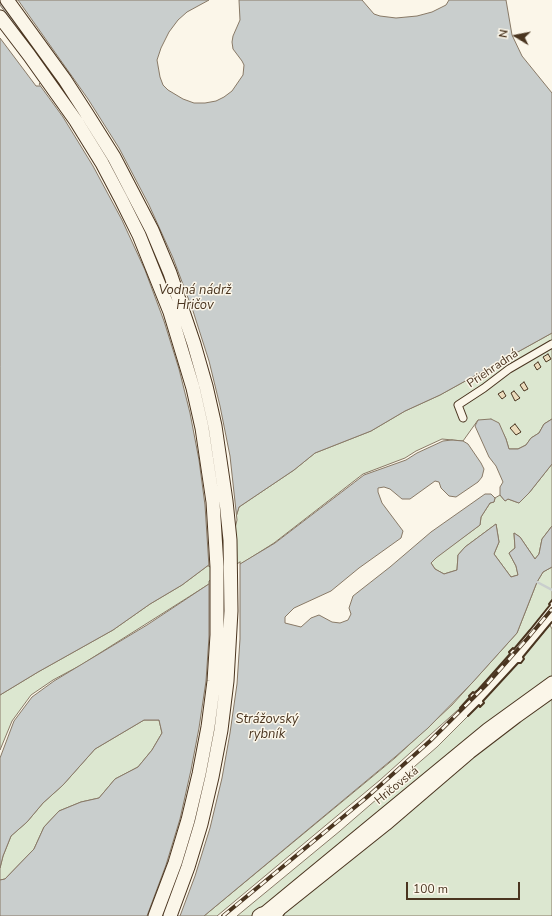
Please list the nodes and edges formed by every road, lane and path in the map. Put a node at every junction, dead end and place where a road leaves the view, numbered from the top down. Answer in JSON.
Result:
{"nodes":[{"id":1,"x":7,"y":0,"type":"edge"},
{"id":2,"x":0,"y":17,"type":"edge"},
{"id":3,"x":552,"y":344,"type":"edge"},
{"id":4,"x":463,"y":418,"type":"dead end"},
{"id":5,"x":552,"y":682,"type":"edge"},
{"id":6,"x":552,"y":692,"type":"edge"},
{"id":7,"x":267,"y":915,"type":"edge"},
{"id":8,"x":155,"y":916,"type":"edge"},
{"id":9,"x":170,"y":916,"type":"edge"}],
"edges":[{"from":1,"to":9,"type":"highway"},
{"from":2,"to":8,"type":"highway"},
{"from":3,"to":4,"type":"street","name":"Priehradná"},
{"from":5,"to":7,"type":"main road","name":"Hričovská"},
{"from":6,"to":7,"type":"main road","name":"Hričovská"}]}
